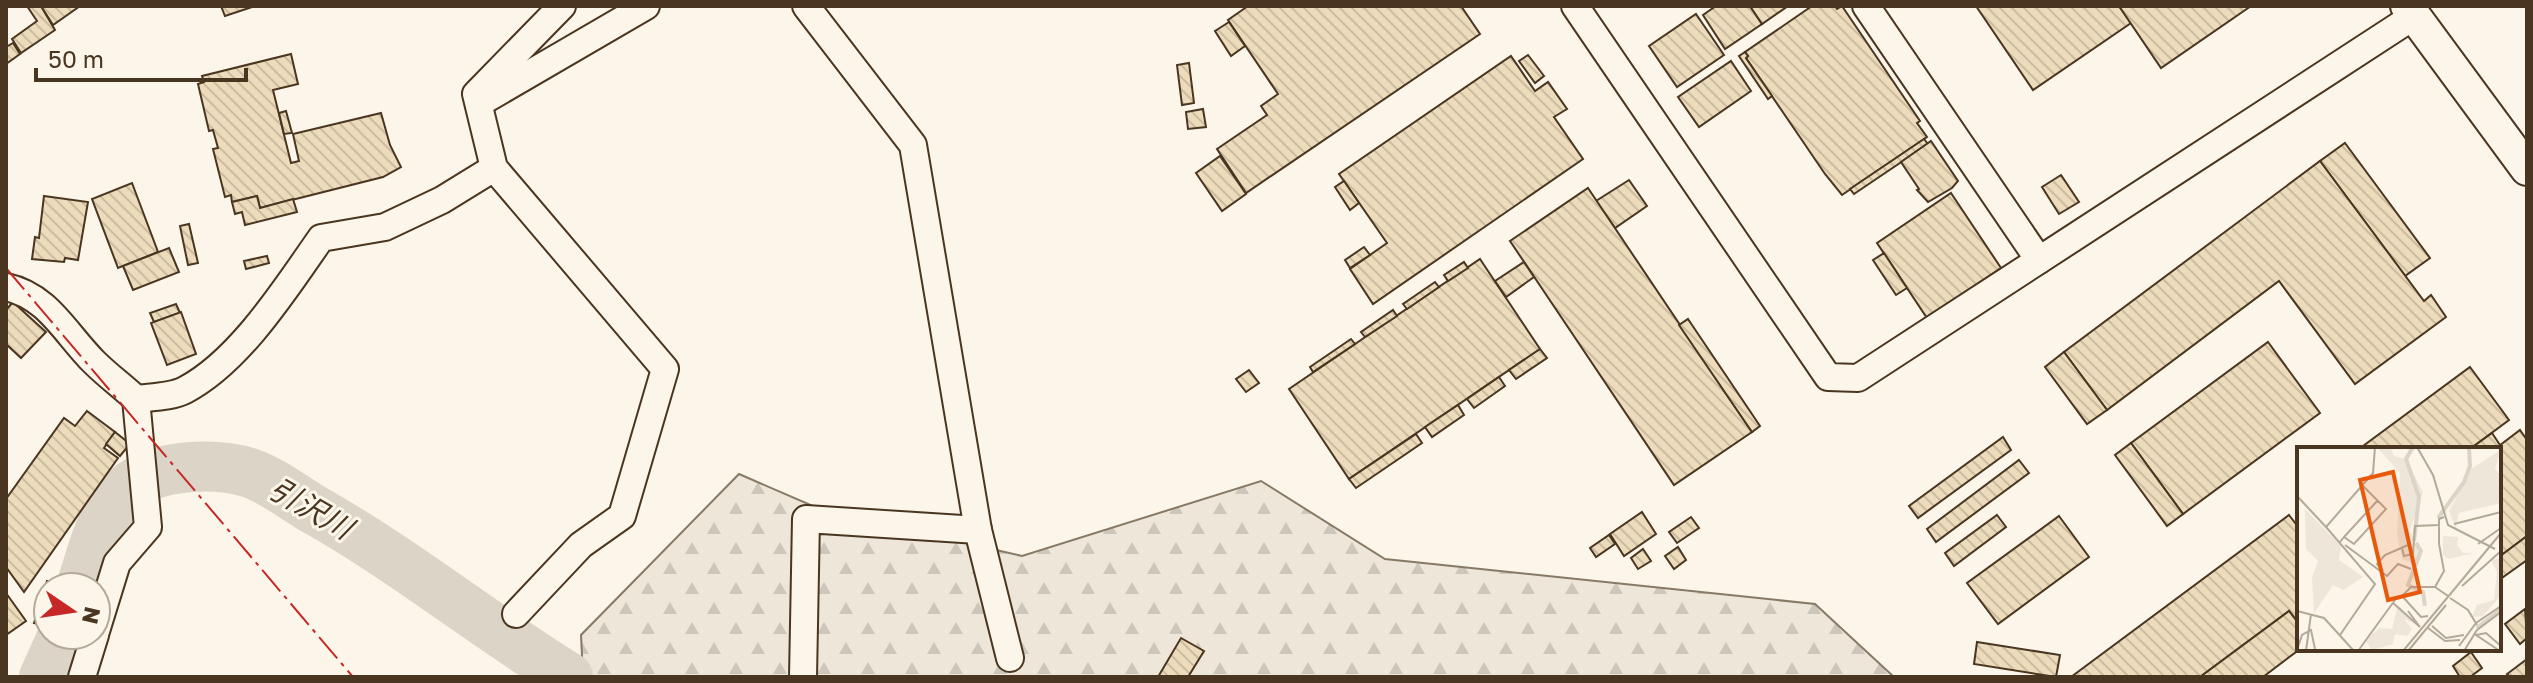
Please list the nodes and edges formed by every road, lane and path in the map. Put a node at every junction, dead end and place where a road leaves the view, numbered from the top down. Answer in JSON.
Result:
{"nodes":[{"id":1,"x":562,"y":6,"type":"edge"},
{"id":2,"x":646,"y":6,"type":"edge"},
{"id":3,"x":806,"y":6,"type":"edge"},
{"id":4,"x":1575,"y":6,"type":"edge"},
{"id":5,"x":1866,"y":6,"type":"edge"},
{"id":6,"x":2411,"y":11,"type":"edge"},
{"id":7,"x":478,"y":104,"type":"junction"},
{"id":8,"x":494,"y":168,"type":"junction"},
{"id":9,"x":2527,"y":169,"type":"edge"},
{"id":10,"x":2039,"y":260,"type":"junction"},
{"id":11,"x":6,"y":287,"type":"edge"},
{"id":12,"x":136,"y":399,"type":"junction"},
{"id":13,"x":978,"y":530,"type":"junction"},
{"id":14,"x":112,"y":579,"type":"edge"},
{"id":15,"x":516,"y":614,"type":"dead end"},
{"id":16,"x":90,"y":651,"type":"edge"},
{"id":17,"x":1010,"y":658,"type":"dead end"},
{"id":18,"x":82,"y":677,"type":"edge"},
{"id":19,"x":803,"y":677,"type":"edge"}],
"edges":[{"from":1,"to":7,"type":"street"},
{"from":2,"to":7,"type":"street"},
{"from":3,"to":13,"type":"street"},
{"from":4,"to":10,"type":"street"},
{"from":5,"to":10,"type":"street"},
{"from":6,"to":9,"type":"street"},
{"from":6,"to":10,"type":"street"},
{"from":7,"to":8,"type":"street"},
{"from":8,"to":12,"type":"street"},
{"from":8,"to":15,"type":"street"},
{"from":11,"to":12,"type":"street"},
{"from":12,"to":14,"type":"street"},
{"from":13,"to":17,"type":"street"},
{"from":13,"to":19,"type":"street"},
{"from":16,"to":18,"type":"street"}]}
